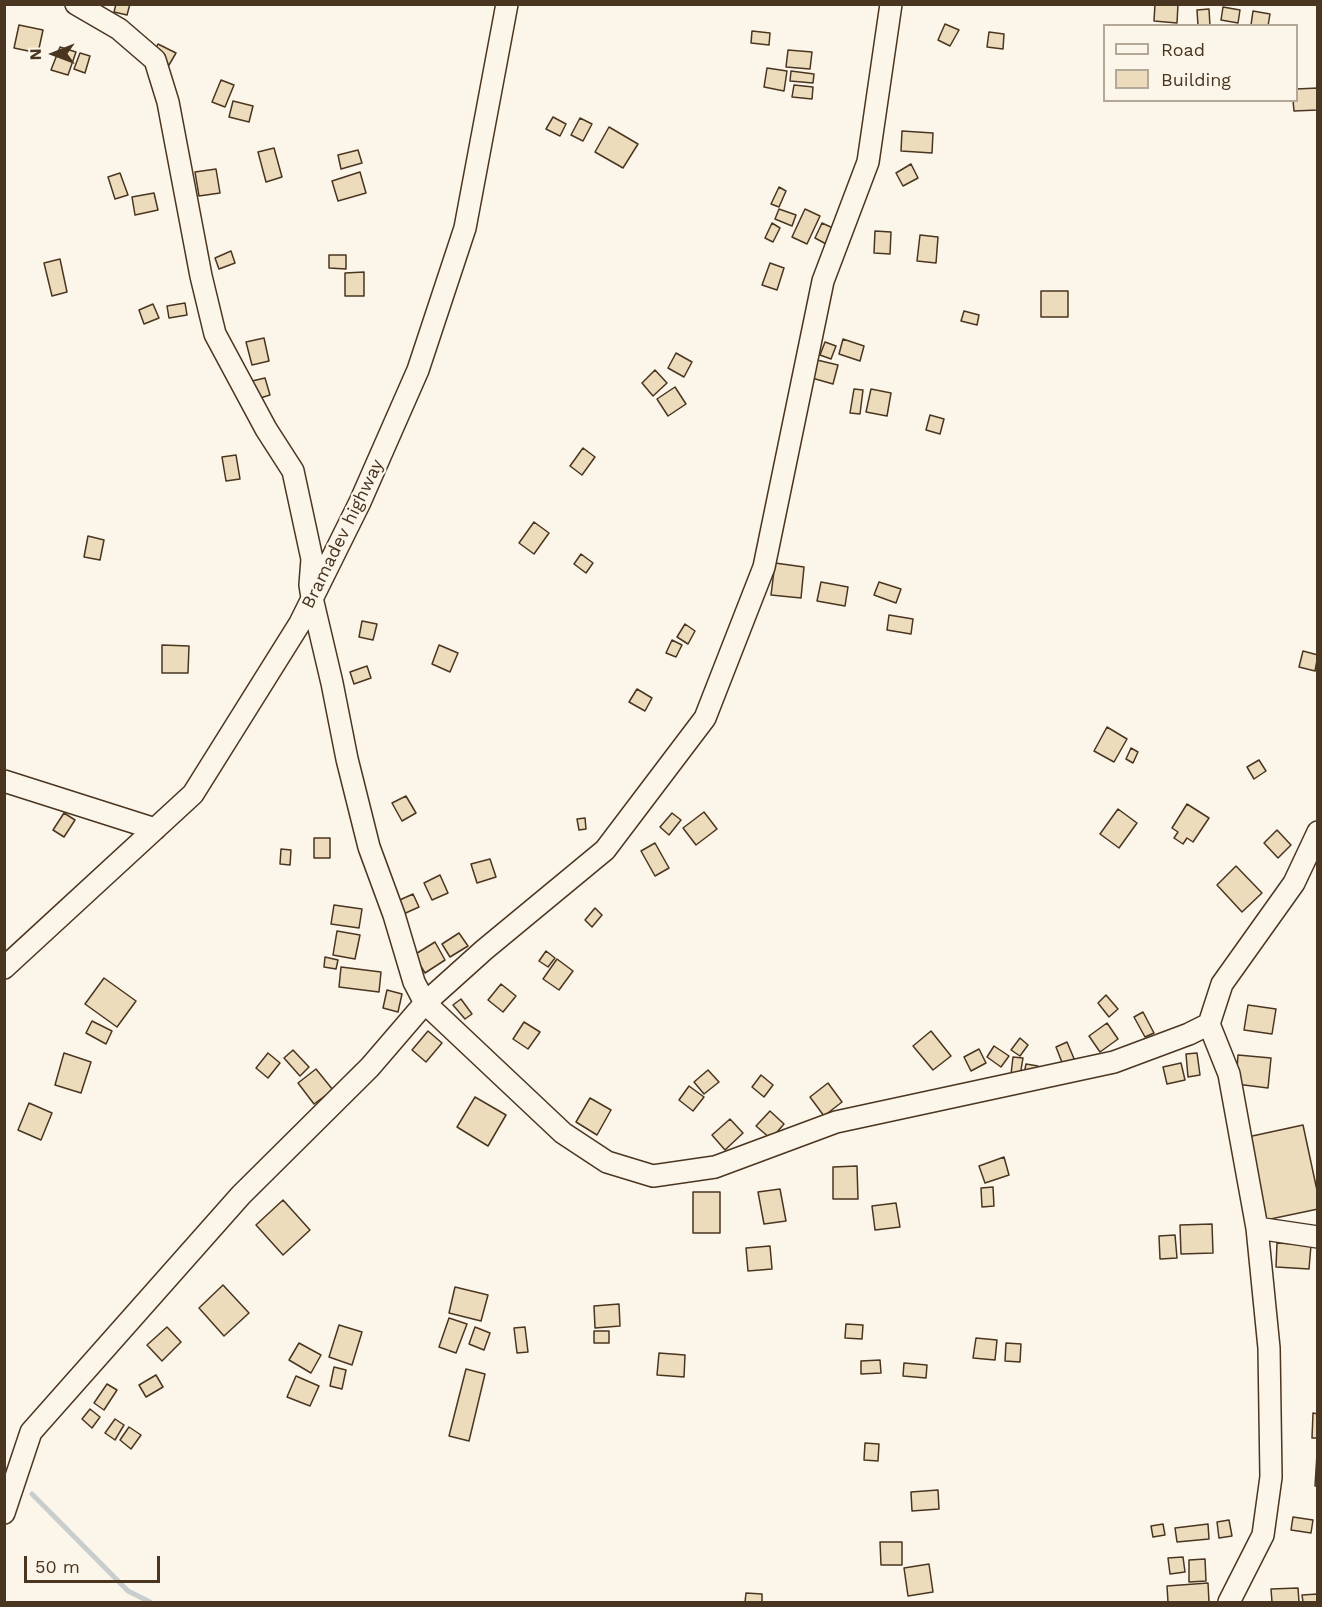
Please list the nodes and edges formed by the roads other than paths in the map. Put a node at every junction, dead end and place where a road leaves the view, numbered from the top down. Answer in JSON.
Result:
{"nodes":[{"id":1,"x":76,"y":4,"type":"edge"},
{"id":2,"x":507,"y":4,"type":"edge"},
{"id":3,"x":891,"y":4,"type":"edge"},
{"id":4,"x":312,"y":598,"type":"junction"},
{"id":5,"x":4,"y":782,"type":"edge"},
{"id":6,"x":155,"y":829,"type":"junction"},
{"id":7,"x":1317,"y":832,"type":"edge"},
{"id":8,"x":4,"y":968,"type":"edge"},
{"id":9,"x":425,"y":1003,"type":"junction"},
{"id":10,"x":1209,"y":1024,"type":"junction"},
{"id":11,"x":1257,"y":1228,"type":"junction"},
{"id":12,"x":1317,"y":1237,"type":"edge"},
{"id":13,"x":4,"y":1513,"type":"edge"},
{"id":14,"x":1229,"y":1602,"type":"edge"}],
"edges":[{"from":1,"to":4,"type":"street"},
{"from":2,"to":4,"type":"street","name":"Bramadev highway"},
{"from":3,"to":9,"type":"street"},
{"from":4,"to":6,"type":"street","name":"Bramadev highway"},
{"from":4,"to":9,"type":"street"},
{"from":5,"to":6,"type":"street"},
{"from":6,"to":8,"type":"street","name":"Bramadev highway"},
{"from":7,"to":10,"type":"street"},
{"from":9,"to":10,"type":"street"},
{"from":9,"to":13,"type":"street"},
{"from":10,"to":11,"type":"street"},
{"from":11,"to":12,"type":"street"},
{"from":11,"to":14,"type":"street"}]}
